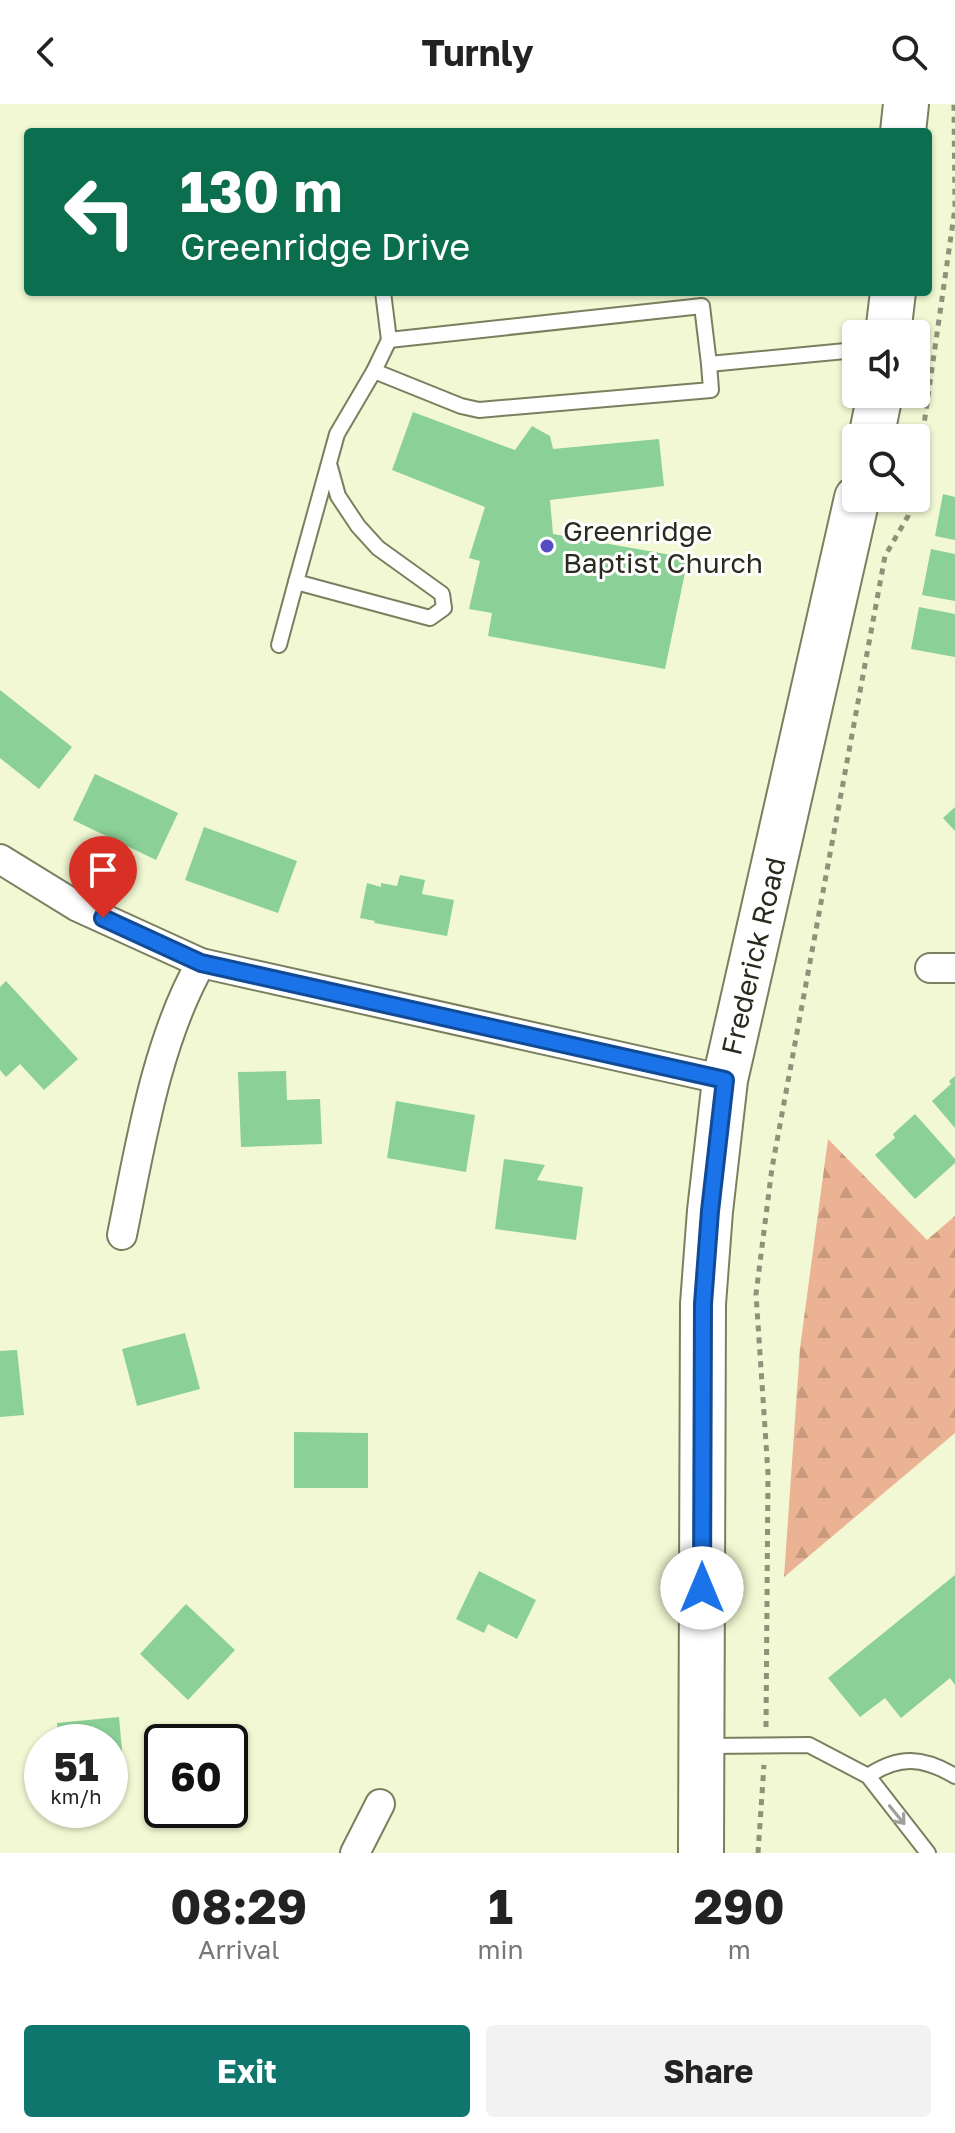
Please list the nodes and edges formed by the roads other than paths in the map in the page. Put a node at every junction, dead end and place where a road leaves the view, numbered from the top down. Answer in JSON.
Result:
{"nodes":[{"id":1,"x":904,"y":104,"type":"edge"},
{"id":2,"x":903,"y":128,"type":"edge"},
{"id":3,"x":384,"y":296,"type":"edge"},
{"id":4,"x":893,"y":296,"type":"edge"},
{"id":5,"x":890,"y":320,"type":"edge"},
{"id":6,"x":389,"y":340,"type":"junction"},
{"id":7,"x":842,"y":351,"type":"edge"},
{"id":8,"x":709,"y":364,"type":"junction"},
{"id":9,"x":374,"y":371,"type":"junction"},
{"id":10,"x":330,"y":467,"type":"junction"},
{"id":11,"x":854,"y":512,"type":"edge"},
{"id":12,"x":296,"y":582,"type":"junction"},
{"id":13,"x":279,"y":645,"type":"dead end"},
{"id":14,"x":0,"y":859,"type":"edge"},
{"id":15,"x":201,"y":963,"type":"junction"},
{"id":16,"x":725,"y":1080,"type":"junction"},
{"id":17,"x":122,"y":1235,"type":"dead end"},
{"id":18,"x":701,"y":1746,"type":"junction"},
{"id":19,"x":868,"y":1776,"type":"junction"},
{"id":20,"x":955,"y":1776,"type":"edge"},
{"id":21,"x":380,"y":1804,"type":"dead end"},
{"id":22,"x":355,"y":1853,"type":"edge"},
{"id":23,"x":701,"y":1853,"type":"edge"},
{"id":24,"x":928,"y":1853,"type":"edge"}],
"edges":[{"from":1,"to":2,"type":"main road"},
{"from":3,"to":6,"type":"lane"},
{"from":4,"to":5,"type":"main road"},
{"from":6,"to":8,"type":"lane"},
{"from":6,"to":9,"type":"lane"},
{"from":7,"to":8,"type":"lane"},
{"from":8,"to":9,"type":"lane"},
{"from":9,"to":10,"type":"lane"},
{"from":10,"to":12,"type":"lane"},
{"from":10,"to":12,"type":"lane"},
{"from":11,"to":16,"type":"main road","name":"Frederick Road"},
{"from":12,"to":13,"type":"lane"},
{"from":14,"to":15,"type":"street"},
{"from":15,"to":16,"type":"street"},
{"from":15,"to":17,"type":"street"},
{"from":16,"to":18,"type":"main road","name":"Frederick Road"},
{"from":18,"to":19,"type":"lane"},
{"from":18,"to":23,"type":"main road","name":"Frederick Road"},
{"from":19,"to":20,"type":"lane"},
{"from":19,"to":24,"type":"lane","one_way":true},
{"from":21,"to":22,"type":"street"}]}
